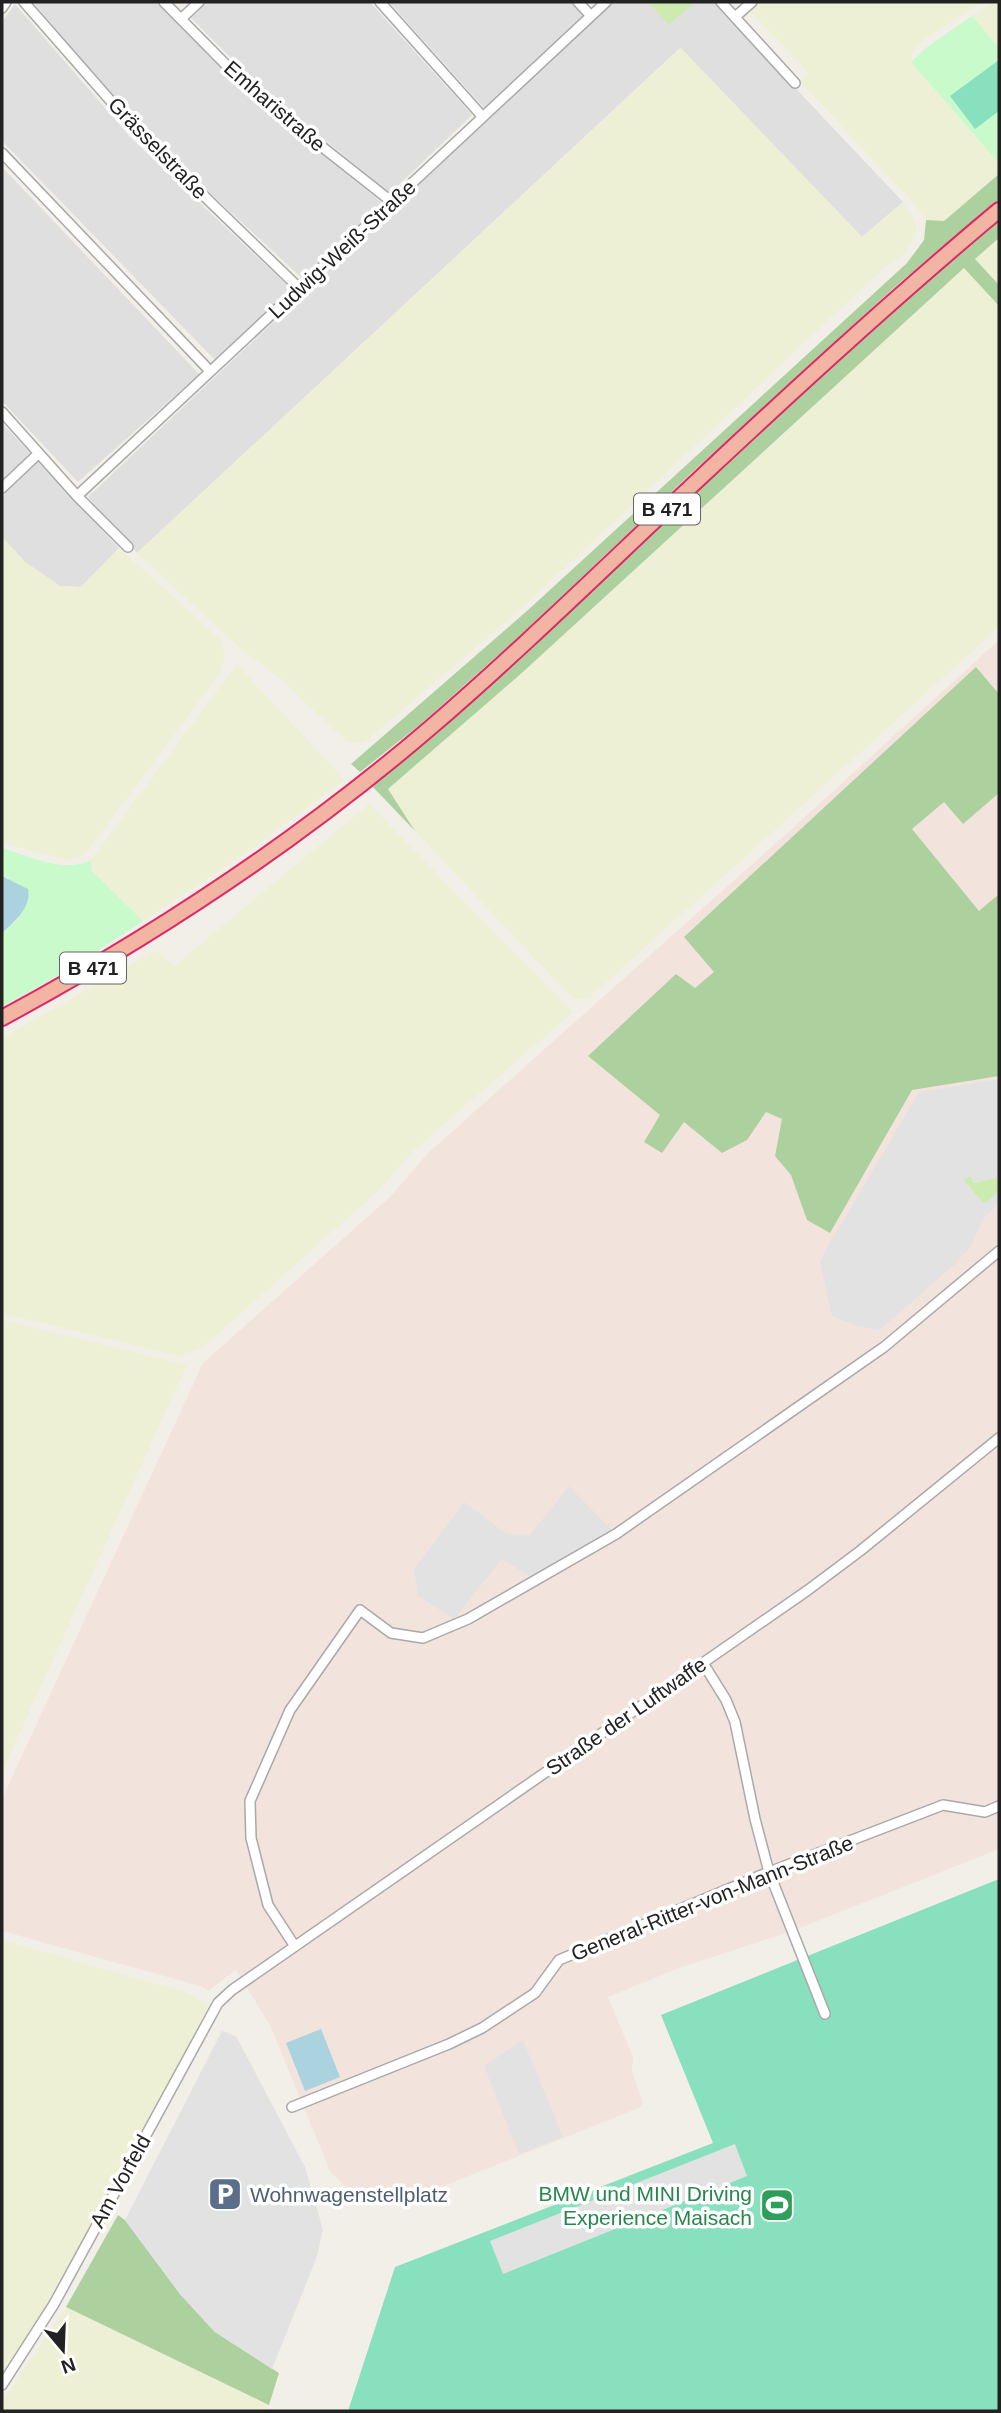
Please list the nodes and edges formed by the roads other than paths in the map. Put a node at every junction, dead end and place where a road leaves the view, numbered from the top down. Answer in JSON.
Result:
{"nodes":[{"id":1,"x":6,"y":2,"type":"edge"},
{"id":2,"x":24,"y":2,"type":"edge"},
{"id":3,"x":164,"y":2,"type":"edge"},
{"id":4,"x":199,"y":2,"type":"edge"},
{"id":5,"x":380,"y":2,"type":"edge"},
{"id":6,"x":578,"y":2,"type":"edge"},
{"id":7,"x":607,"y":2,"type":"edge"},
{"id":8,"x":721,"y":2,"type":"edge"},
{"id":9,"x":752,"y":2,"type":"edge"},
{"id":10,"x":2,"y":8,"type":"edge"},
{"id":11,"x":591,"y":16,"type":"junction"},
{"id":12,"x":735,"y":17,"type":"junction"},
{"id":13,"x":181,"y":19,"type":"junction"},
{"id":14,"x":795,"y":83,"type":"dead end"},
{"id":15,"x":482,"y":116,"type":"junction"},
{"id":16,"x":2,"y":153,"type":"edge"},
{"id":17,"x":392,"y":202,"type":"junction"},
{"id":18,"x":999,"y":210,"type":"edge"},
{"id":19,"x":299,"y":288,"type":"junction"},
{"id":20,"x":210,"y":371,"type":"junction"},
{"id":21,"x":2,"y":412,"type":"edge"},
{"id":22,"x":38,"y":454,"type":"junction"},
{"id":23,"x":2,"y":488,"type":"edge"},
{"id":24,"x":77,"y":496,"type":"junction"},
{"id":25,"x":128,"y":547,"type":"dead end"},
{"id":26,"x":2,"y":1018,"type":"edge"},
{"id":27,"x":999,"y":1251,"type":"edge"},
{"id":28,"x":999,"y":1438,"type":"edge"},
{"id":29,"x":703,"y":1663,"type":"junction"},
{"id":30,"x":999,"y":1806,"type":"edge"},
{"id":31,"x":769,"y":1872,"type":"junction"},
{"id":32,"x":294,"y":1945,"type":"junction"},
{"id":33,"x":243,"y":1982,"type":"joint"},
{"id":34,"x":825,"y":2014,"type":"dead end"},
{"id":35,"x":292,"y":2107,"type":"dead end"},
{"id":36,"x":2,"y":2385,"type":"edge"}],
"edges":[{"from":1,"to":10,"type":"street"},
{"from":2,"to":19,"type":"street","name":"Grässelstraße"},
{"from":3,"to":13,"type":"street","name":"Emharistraße"},
{"from":4,"to":13,"type":"street"},
{"from":5,"to":15,"type":"street"},
{"from":6,"to":11,"type":"street"},
{"from":7,"to":11,"type":"street","name":"Ludwig-Weiß-Straße"},
{"from":8,"to":12,"type":"street"},
{"from":9,"to":12,"type":"street"},
{"from":11,"to":15,"type":"street","name":"Ludwig-Weiß-Straße"},
{"from":12,"to":14,"type":"street"},
{"from":13,"to":17,"type":"street","name":"Emharistraße"},
{"from":15,"to":17,"type":"street","name":"Ludwig-Weiß-Straße"},
{"from":16,"to":20,"type":"street"},
{"from":17,"to":19,"type":"street","name":"Ludwig-Weiß-Straße"},
{"from":18,"to":26,"type":"highway","number":"B 471"},
{"from":19,"to":20,"type":"street","name":"Ludwig-Weiß-Straße"},
{"from":20,"to":24,"type":"street","name":"Ludwig-Weiß-Straße"},
{"from":21,"to":22,"type":"street"},
{"from":22,"to":23,"type":"street"},
{"from":22,"to":24,"type":"street"},
{"from":24,"to":25,"type":"street"},
{"from":27,"to":32,"type":"street"},
{"from":28,"to":29,"type":"street","name":"Straße der Luftwaffe"},
{"from":29,"to":31,"type":"street"},
{"from":29,"to":32,"type":"street","name":"Straße der Luftwaffe"},
{"from":30,"to":31,"type":"street","name":"General-Ritter-von-Mann-Straße"},
{"from":31,"to":34,"type":"street"},
{"from":31,"to":35,"type":"street","name":"General-Ritter-von-Mann-Straße"},
{"from":32,"to":33,"type":"street","name":"Straße der Luftwaffe"},
{"from":33,"to":36,"type":"street","name":"Am Vorfeld"}]}
